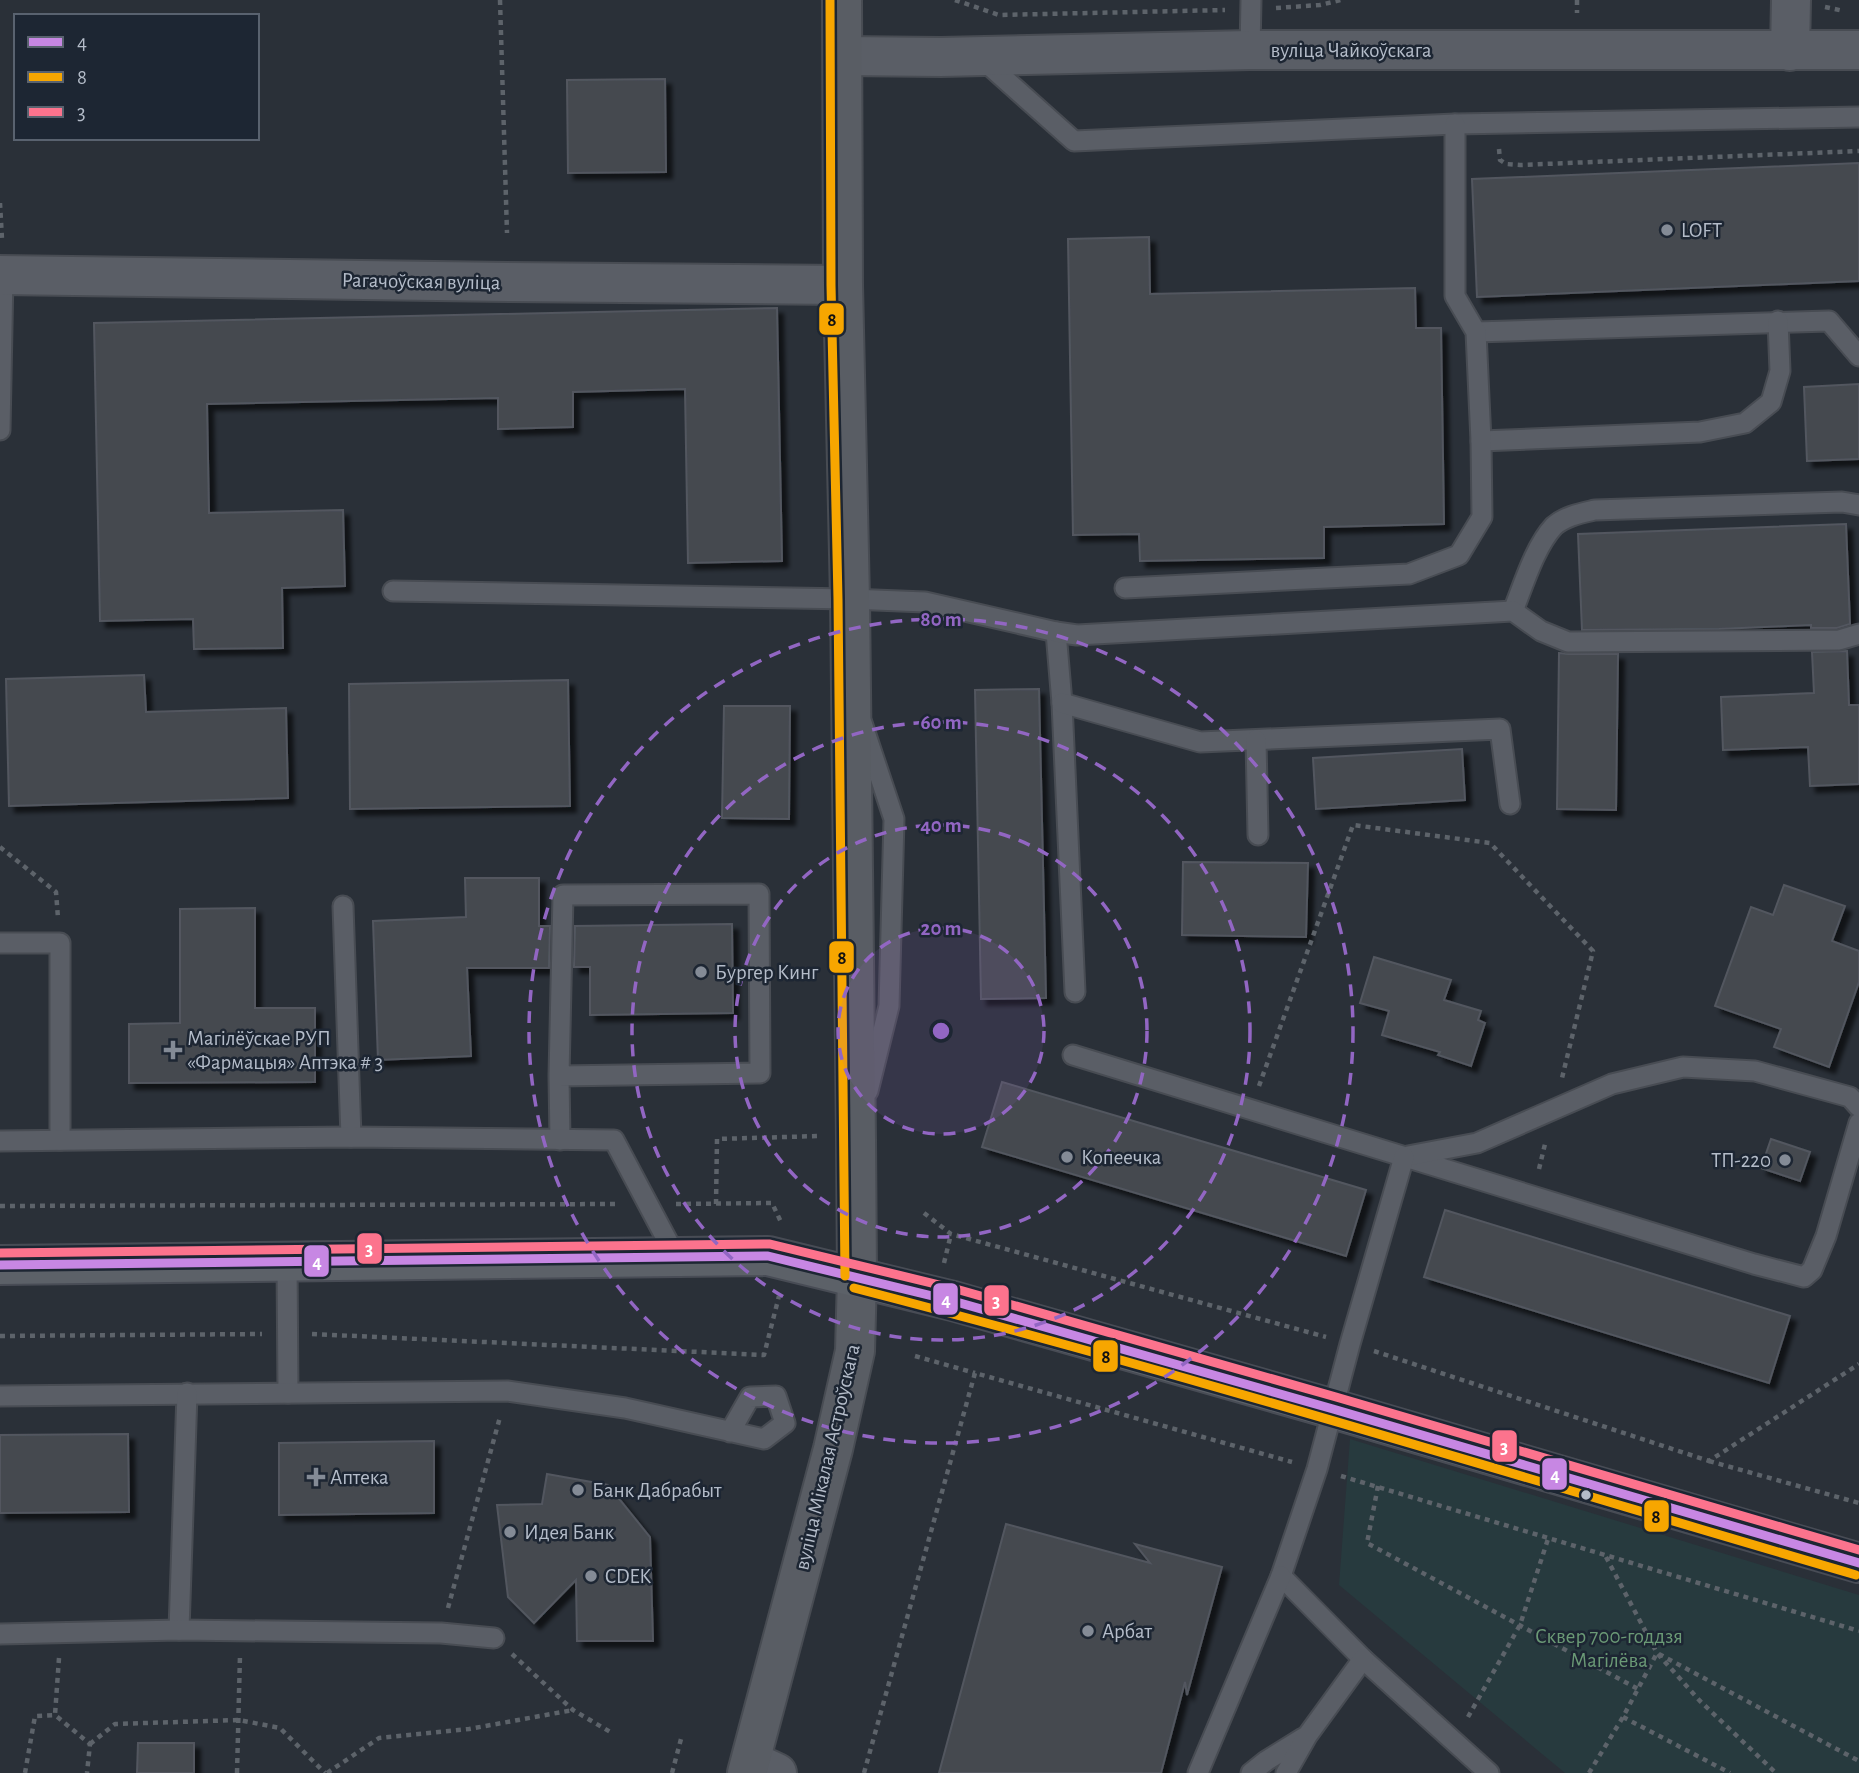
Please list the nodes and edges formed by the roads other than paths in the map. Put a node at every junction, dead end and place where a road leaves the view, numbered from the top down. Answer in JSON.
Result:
{"nodes":[{"id":1,"x":842,"y":0,"type":"edge"},
{"id":2,"x":1791,"y":0,"type":"edge"},
{"id":3,"x":1251,"y":5,"type":"edge"},
{"id":4,"x":1250,"y":50,"type":"junction"},
{"id":5,"x":1859,"y":50,"type":"edge"},
{"id":6,"x":1790,"y":51,"type":"junction"},
{"id":7,"x":978,"y":55,"type":"junction"},
{"id":8,"x":843,"y":56,"type":"junction"},
{"id":9,"x":1859,"y":117,"type":"edge"},
{"id":10,"x":1455,"y":124,"type":"junction"},
{"id":11,"x":2,"y":275,"type":"edge"},
{"id":12,"x":843,"y":285,"type":"junction"},
{"id":13,"x":1778,"y":321,"type":"junction"},
{"id":14,"x":1476,"y":332,"type":"junction"},
{"id":15,"x":1859,"y":356,"type":"edge"},
{"id":16,"x":0,"y":430,"type":"edge"},
{"id":17,"x":1481,"y":441,"type":"junction"},
{"id":18,"x":1859,"y":505,"type":"edge"},
{"id":19,"x":1125,"y":588,"type":"dead end"},
{"id":20,"x":393,"y":591,"type":"dead end"},
{"id":21,"x":850,"y":599,"type":"junction"},
{"id":22,"x":1513,"y":611,"type":"junction"},
{"id":23,"x":1056,"y":632,"type":"junction"},
{"id":24,"x":1859,"y":634,"type":"edge"},
{"id":25,"x":1062,"y":703,"type":"junction"},
{"id":26,"x":1256,"y":740,"type":"junction"},
{"id":27,"x":1510,"y":804,"type":"dead end"},
{"id":28,"x":1258,"y":835,"type":"dead end"},
{"id":29,"x":343,"y":906,"type":"dead end"},
{"id":30,"x":0,"y":943,"type":"edge"},
{"id":31,"x":1075,"y":992,"type":"dead end"},
{"id":32,"x":1073,"y":1055,"type":"dead end"},
{"id":33,"x":558,"y":1076,"type":"junction"},
{"id":34,"x":1859,"y":1107,"type":"edge"},
{"id":35,"x":1859,"y":1122,"type":"edge"},
{"id":36,"x":351,"y":1137,"type":"junction"},
{"id":37,"x":60,"y":1140,"type":"junction"},
{"id":38,"x":560,"y":1140,"type":"junction"},
{"id":39,"x":0,"y":1141,"type":"edge"},
{"id":40,"x":1404,"y":1157,"type":"junction"},
{"id":41,"x":676,"y":1257,"type":"junction"},
{"id":42,"x":287,"y":1262,"type":"junction"},
{"id":43,"x":0,"y":1265,"type":"edge"},
{"id":44,"x":857,"y":1276,"type":"junction"},
{"id":45,"x":187,"y":1393,"type":"junction"},
{"id":46,"x":288,"y":1393,"type":"junction"},
{"id":47,"x":0,"y":1396,"type":"edge"},
{"id":48,"x":1333,"y":1409,"type":"junction"},
{"id":49,"x":730,"y":1432,"type":"dead end"},
{"id":50,"x":1859,"y":1563,"type":"edge"},
{"id":51,"x":1281,"y":1576,"type":"junction"},
{"id":52,"x":180,"y":1630,"type":"junction"},
{"id":53,"x":0,"y":1634,"type":"edge"},
{"id":54,"x":494,"y":1638,"type":"road end"},
{"id":55,"x":1363,"y":1659,"type":"junction"},
{"id":56,"x":1307,"y":1736,"type":"junction"},
{"id":57,"x":758,"y":1769,"type":"edge"},
{"id":58,"x":1198,"y":1773,"type":"edge"},
{"id":59,"x":1251,"y":1773,"type":"edge"},
{"id":60,"x":1286,"y":1773,"type":"edge"},
{"id":61,"x":1489,"y":1773,"type":"edge"}],
"edges":[{"from":1,"to":8,"type":"main road","name":"вуліца Мікалая Астроўскага"},
{"from":2,"to":6,"type":"street"},
{"from":3,"to":4,"type":"lane"},
{"from":4,"to":6,"type":"street","name":"вуліца Чайкоўскага"},
{"from":4,"to":7,"type":"street","name":"вуліца Чайкоўскага"},
{"from":5,"to":6,"type":"street","name":"вуліца Чайкоўскага"},
{"from":7,"to":8,"type":"street","name":"вуліца Чайкоўскага"},
{"from":7,"to":10,"type":"lane"},
{"from":8,"to":12,"type":"main road","name":"вуліца Мікалая Астроўскага"},
{"from":9,"to":10,"type":"lane"},
{"from":10,"to":14,"type":"lane"},
{"from":11,"to":12,"type":"street","name":"Рагачоўская вуліца"},
{"from":11,"to":16,"type":"lane"},
{"from":12,"to":21,"type":"main road","name":"вуліца Мікалая Астроўскага"},
{"from":13,"to":14,"type":"lane"},
{"from":13,"to":15,"type":"lane"},
{"from":13,"to":17,"type":"lane"},
{"from":14,"to":17,"type":"lane"},
{"from":17,"to":19,"type":"lane"},
{"from":18,"to":22,"type":"lane"},
{"from":20,"to":21,"type":"lane"},
{"from":21,"to":23,"type":"lane"},
{"from":21,"to":44,"type":"main road","name":"вуліца Мікалая Астроўскага"},
{"from":22,"to":23,"type":"lane"},
{"from":22,"to":24,"type":"lane"},
{"from":23,"to":25,"type":"lane"},
{"from":25,"to":26,"type":"lane"},
{"from":25,"to":31,"type":"lane"},
{"from":26,"to":27,"type":"lane"},
{"from":26,"to":28,"type":"lane"},
{"from":29,"to":36,"type":"lane"},
{"from":30,"to":37,"type":"lane"},
{"from":32,"to":40,"type":"lane"},
{"from":33,"to":33,"type":"lane"},
{"from":33,"to":38,"type":"lane"},
{"from":34,"to":40,"type":"lane"},
{"from":35,"to":40,"type":"lane"},
{"from":36,"to":37,"type":"lane"},
{"from":36,"to":38,"type":"lane"},
{"from":37,"to":39,"type":"lane"},
{"from":38,"to":41,"type":"lane"},
{"from":40,"to":48,"type":"lane"},
{"from":41,"to":42,"type":"main road"},
{"from":41,"to":44,"type":"main road"},
{"from":42,"to":43,"type":"main road"},
{"from":42,"to":46,"type":"lane"},
{"from":44,"to":48,"type":"main road"},
{"from":44,"to":57,"type":"main road","name":"вуліца Мікалая Астроўскага"},
{"from":45,"to":46,"type":"lane"},
{"from":45,"to":47,"type":"lane"},
{"from":45,"to":52,"type":"lane"},
{"from":46,"to":49,"type":"lane"},
{"from":48,"to":50,"type":"main road"},
{"from":48,"to":51,"type":"lane"},
{"from":51,"to":55,"type":"lane"},
{"from":51,"to":58,"type":"lane"},
{"from":52,"to":53,"type":"lane"},
{"from":52,"to":54,"type":"lane"},
{"from":55,"to":56,"type":"lane"},
{"from":55,"to":61,"type":"lane"},
{"from":56,"to":59,"type":"lane"},
{"from":56,"to":60,"type":"lane"}]}
